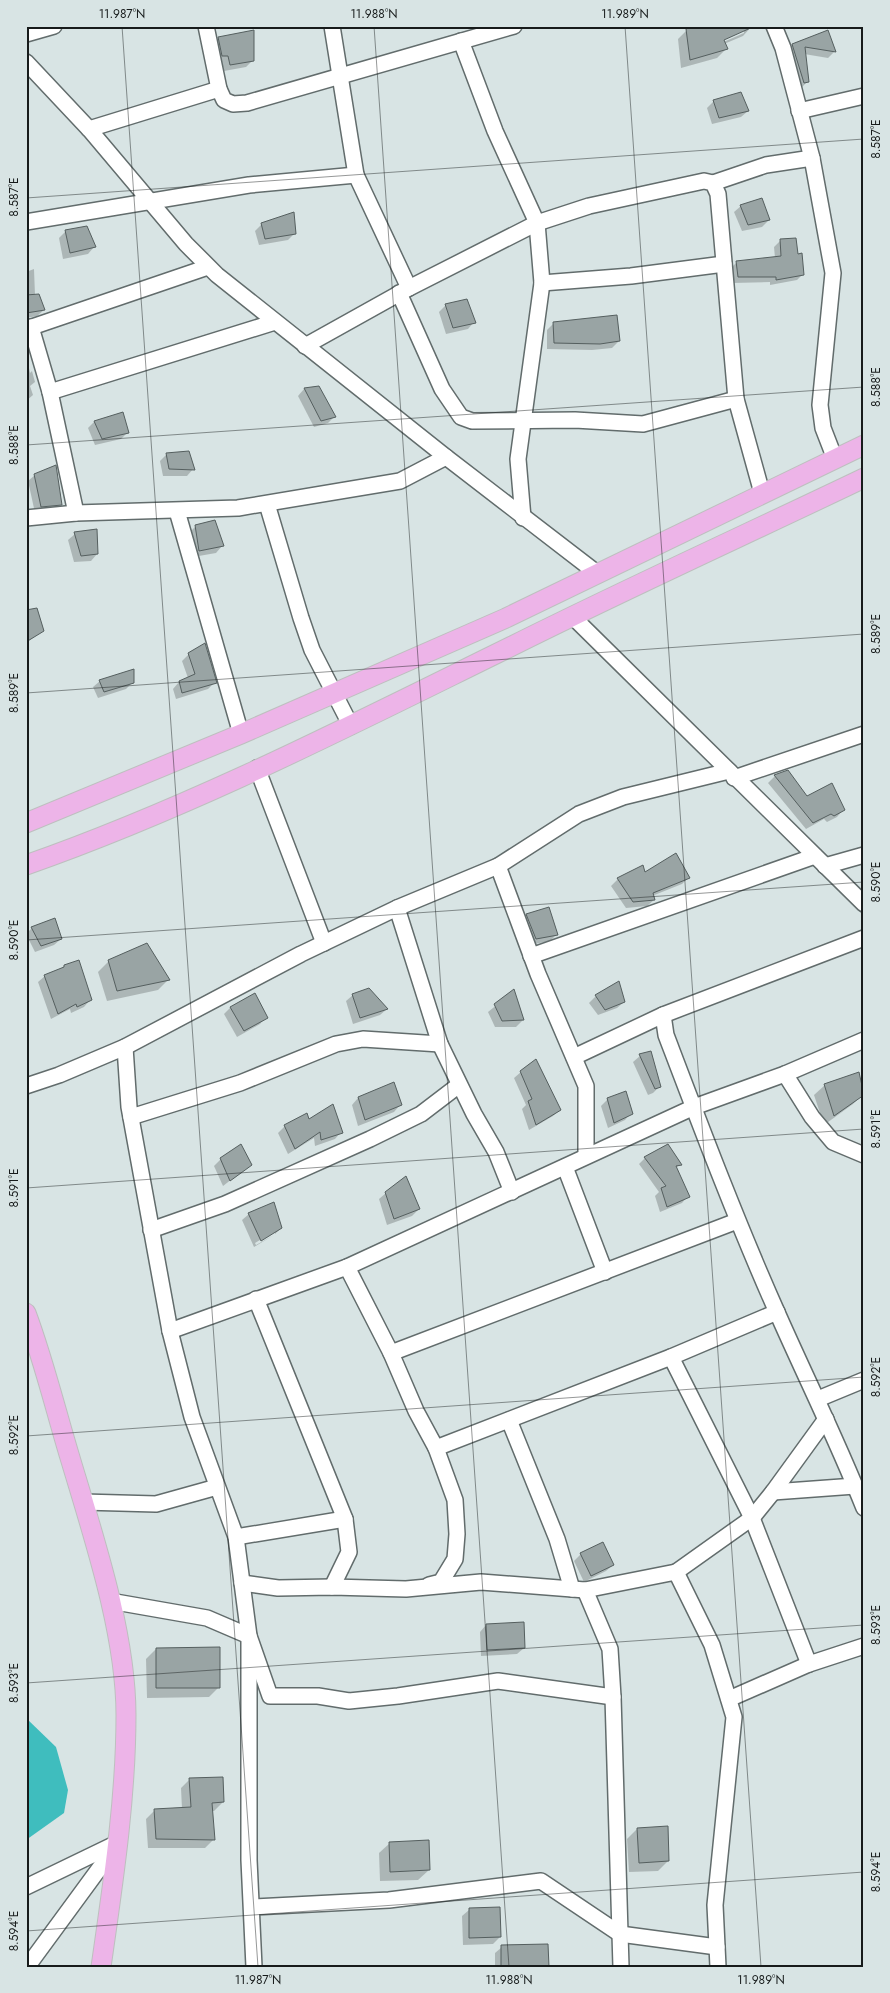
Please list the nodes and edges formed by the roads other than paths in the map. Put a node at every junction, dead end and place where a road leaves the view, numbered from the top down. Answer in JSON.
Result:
{"nodes":[{"id":1,"x":54,"y":26,"type":"edge"},
{"id":2,"x":206,"y":26,"type":"edge"},
{"id":3,"x":332,"y":26,"type":"edge"},
{"id":4,"x":514,"y":26,"type":"edge"},
{"id":5,"x":774,"y":26,"type":"edge"},
{"id":6,"x":26,"y":34,"type":"edge"},
{"id":7,"x":461,"y":41,"type":"junction"},
{"id":8,"x":26,"y":62,"type":"edge"},
{"id":9,"x":340,"y":76,"type":"junction"},
{"id":10,"x":219,"y":89,"type":"junction"},
{"id":11,"x":864,"y":96,"type":"edge"},
{"id":12,"x":799,"y":111,"type":"junction"},
{"id":13,"x":89,"y":129,"type":"junction"},
{"id":14,"x":812,"y":158,"type":"junction"},
{"id":15,"x":356,"y":175,"type":"junction"},
{"id":16,"x":713,"y":183,"type":"junction"},
{"id":17,"x":149,"y":201,"type":"junction"},
{"id":18,"x":26,"y":222,"type":"edge"},
{"id":19,"x":537,"y":223,"type":"junction"},
{"id":20,"x":724,"y":264,"type":"junction"},
{"id":21,"x":208,"y":267,"type":"junction"},
{"id":22,"x":542,"y":283,"type":"junction"},
{"id":23,"x":404,"y":291,"type":"junction"},
{"id":24,"x":275,"y":322,"type":"junction"},
{"id":25,"x":29,"y":328,"type":"edge"},
{"id":26,"x":305,"y":346,"type":"junction"},
{"id":27,"x":50,"y":392,"type":"junction"},
{"id":28,"x":736,"y":400,"type":"junction"},
{"id":29,"x":522,"y":420,"type":"junction"},
{"id":30,"x":864,"y":445,"type":"edge"},
{"id":31,"x":446,"y":457,"type":"junction"},
{"id":32,"x":835,"y":459,"type":"junction"},
{"id":33,"x":864,"y":478,"type":"edge"},
{"id":34,"x":762,"y":493,"type":"junction"},
{"id":35,"x":267,"y":504,"type":"junction"},
{"id":36,"x":177,"y":511,"type":"junction"},
{"id":37,"x":76,"y":514,"type":"junction"},
{"id":38,"x":26,"y":518,"type":"edge"},
{"id":39,"x":524,"y":518,"type":"junction"},
{"id":40,"x":598,"y":574,"type":"junction"},
{"id":41,"x":573,"y":617,"type":"junction"},
{"id":42,"x":334,"y":692,"type":"junction"},
{"id":43,"x":351,"y":726,"type":"junction"},
{"id":44,"x":241,"y":734,"type":"junction"},
{"id":45,"x":864,"y":734,"type":"edge"},
{"id":46,"x":257,"y":768,"type":"junction"},
{"id":47,"x":731,"y":774,"type":"junction"},
{"id":48,"x":26,"y":823,"type":"edge"},
{"id":49,"x":864,"y":855,"type":"edge"},
{"id":50,"x":820,"y":861,"type":"junction"},
{"id":51,"x":26,"y":865,"type":"edge"},
{"id":52,"x":498,"y":866,"type":"junction"},
{"id":53,"x":864,"y":904,"type":"edge"},
{"id":54,"x":397,"y":908,"type":"junction"},
{"id":55,"x":864,"y":938,"type":"edge"},
{"id":56,"x":324,"y":943,"type":"junction"},
{"id":57,"x":531,"y":956,"type":"junction"},
{"id":58,"x":663,"y":1015,"type":"junction"},
{"id":59,"x":864,"y":1040,"type":"edge"},
{"id":60,"x":440,"y":1044,"type":"junction"},
{"id":61,"x":125,"y":1047,"type":"junction"},
{"id":62,"x":574,"y":1057,"type":"junction"},
{"id":63,"x":785,"y":1074,"type":"junction"},
{"id":64,"x":459,"y":1085,"type":"junction"},
{"id":65,"x":26,"y":1086,"type":"edge"},
{"id":66,"x":694,"y":1107,"type":"junction"},
{"id":67,"x":131,"y":1117,"type":"junction"},
{"id":68,"x":864,"y":1155,"type":"edge"},
{"id":69,"x":586,"y":1156,"type":"junction"},
{"id":70,"x":565,"y":1167,"type":"junction"},
{"id":71,"x":512,"y":1192,"type":"junction"},
{"id":72,"x":737,"y":1221,"type":"junction"},
{"id":73,"x":152,"y":1230,"type":"junction"},
{"id":74,"x":347,"y":1266,"type":"junction"},
{"id":75,"x":605,"y":1272,"type":"junction"},
{"id":76,"x":256,"y":1299,"type":"junction"},
{"id":77,"x":777,"y":1312,"type":"junction"},
{"id":78,"x":26,"y":1313,"type":"edge"},
{"id":79,"x":170,"y":1331,"type":"junction"},
{"id":80,"x":391,"y":1353,"type":"junction"},
{"id":81,"x":672,"y":1357,"type":"junction"},
{"id":82,"x":864,"y":1380,"type":"edge"},
{"id":83,"x":818,"y":1399,"type":"junction"},
{"id":84,"x":826,"y":1419,"type":"junction"},
{"id":85,"x":509,"y":1420,"type":"junction"},
{"id":86,"x":436,"y":1448,"type":"junction"},
{"id":87,"x":217,"y":1487,"type":"junction"},
{"id":88,"x":773,"y":1492,"type":"junction"},
{"id":89,"x":860,"y":1496,"type":"edge"},
{"id":90,"x":83,"y":1502,"type":"junction"},
{"id":91,"x":752,"y":1518,"type":"junction"},
{"id":92,"x":345,"y":1519,"type":"junction"},
{"id":93,"x":236,"y":1537,"type":"junction"},
{"id":94,"x":676,"y":1572,"type":"junction"},
{"id":95,"x":242,"y":1583,"type":"junction"},
{"id":96,"x":332,"y":1587,"type":"junction"},
{"id":97,"x":406,"y":1589,"type":"junction"},
{"id":98,"x":579,"y":1590,"type":"junction"},
{"id":99,"x":110,"y":1601,"type":"junction"},
{"id":100,"x":249,"y":1636,"type":"junction"},
{"id":101,"x":864,"y":1646,"type":"edge"},
{"id":102,"x":809,"y":1664,"type":"junction"},
{"id":103,"x":613,"y":1697,"type":"junction"},
{"id":104,"x":729,"y":1699,"type":"junction"},
{"id":105,"x":118,"y":1842,"type":"junction"},
{"id":106,"x":26,"y":1887,"type":"edge"},
{"id":107,"x":252,"y":1907,"type":"junction"},
{"id":108,"x":620,"y":1934,"type":"junction"},
{"id":109,"x":718,"y":1946,"type":"junction"},
{"id":110,"x":27,"y":1967,"type":"edge"},
{"id":111,"x":101,"y":1967,"type":"edge"},
{"id":112,"x":254,"y":1967,"type":"edge"},
{"id":113,"x":621,"y":1967,"type":"edge"},
{"id":114,"x":718,"y":1967,"type":"edge"}],
"edges":[{"from":1,"to":6,"type":"street"},
{"from":2,"to":10,"type":"street"},
{"from":3,"to":9,"type":"street"},
{"from":4,"to":7,"type":"street"},
{"from":5,"to":12,"type":"street"},
{"from":7,"to":9,"type":"street"},
{"from":7,"to":19,"type":"street"},
{"from":8,"to":13,"type":"street"},
{"from":9,"to":10,"type":"street"},
{"from":9,"to":15,"type":"street"},
{"from":10,"to":13,"type":"street"},
{"from":11,"to":12,"type":"street"},
{"from":12,"to":14,"type":"street"},
{"from":13,"to":17,"type":"street"},
{"from":14,"to":16,"type":"street"},
{"from":14,"to":32,"type":"street"},
{"from":15,"to":17,"type":"street"},
{"from":15,"to":23,"type":"street"},
{"from":16,"to":19,"type":"street"},
{"from":16,"to":20,"type":"street"},
{"from":17,"to":18,"type":"street"},
{"from":17,"to":21,"type":"street"},
{"from":19,"to":22,"type":"street"},
{"from":19,"to":23,"type":"street"},
{"from":20,"to":22,"type":"street"},
{"from":20,"to":28,"type":"street"},
{"from":21,"to":24,"type":"street"},
{"from":21,"to":25,"type":"street"},
{"from":22,"to":29,"type":"street"},
{"from":23,"to":26,"type":"street"},
{"from":23,"to":29,"type":"street"},
{"from":24,"to":26,"type":"street"},
{"from":24,"to":27,"type":"street"},
{"from":25,"to":27,"type":"street"},
{"from":26,"to":31,"type":"street"},
{"from":27,"to":37,"type":"street"},
{"from":28,"to":29,"type":"street"},
{"from":28,"to":34,"type":"street"},
{"from":29,"to":39,"type":"street"},
{"from":30,"to":32,"type":"main road"},
{"from":31,"to":35,"type":"street"},
{"from":31,"to":39,"type":"street"},
{"from":32,"to":34,"type":"main road"},
{"from":33,"to":41,"type":"main road"},
{"from":34,"to":40,"type":"main road"},
{"from":35,"to":36,"type":"street"},
{"from":35,"to":42,"type":"street"},
{"from":36,"to":37,"type":"street"},
{"from":36,"to":44,"type":"street"},
{"from":37,"to":38,"type":"street"},
{"from":39,"to":40,"type":"street"},
{"from":40,"to":42,"type":"main road"},
{"from":41,"to":43,"type":"main road"},
{"from":41,"to":47,"type":"street"},
{"from":42,"to":43,"type":"street"},
{"from":42,"to":44,"type":"main road"},
{"from":43,"to":46,"type":"main road"},
{"from":44,"to":48,"type":"main road"},
{"from":45,"to":47,"type":"street"},
{"from":46,"to":51,"type":"main road"},
{"from":46,"to":56,"type":"street"},
{"from":47,"to":50,"type":"street"},
{"from":47,"to":52,"type":"street"},
{"from":49,"to":50,"type":"street"},
{"from":50,"to":53,"type":"street"},
{"from":50,"to":57,"type":"street"},
{"from":52,"to":54,"type":"street"},
{"from":52,"to":57,"type":"street"},
{"from":54,"to":56,"type":"street"},
{"from":54,"to":60,"type":"street"},
{"from":55,"to":58,"type":"street"},
{"from":56,"to":61,"type":"street"},
{"from":57,"to":62,"type":"street"},
{"from":58,"to":62,"type":"street"},
{"from":58,"to":66,"type":"street"},
{"from":59,"to":63,"type":"street"},
{"from":60,"to":64,"type":"street"},
{"from":60,"to":67,"type":"street"},
{"from":61,"to":65,"type":"street"},
{"from":61,"to":67,"type":"street"},
{"from":62,"to":69,"type":"street"},
{"from":63,"to":66,"type":"street"},
{"from":63,"to":68,"type":"street"},
{"from":64,"to":71,"type":"street"},
{"from":64,"to":73,"type":"street"},
{"from":66,"to":69,"type":"street"},
{"from":66,"to":72,"type":"street"},
{"from":67,"to":73,"type":"street"},
{"from":69,"to":70,"type":"street"},
{"from":70,"to":71,"type":"street"},
{"from":70,"to":75,"type":"street"},
{"from":71,"to":74,"type":"street"},
{"from":72,"to":75,"type":"street"},
{"from":72,"to":77,"type":"street"},
{"from":73,"to":79,"type":"street"},
{"from":74,"to":76,"type":"street"},
{"from":74,"to":80,"type":"street"},
{"from":75,"to":80,"type":"street"},
{"from":76,"to":79,"type":"street"},
{"from":76,"to":92,"type":"street"},
{"from":77,"to":81,"type":"street"},
{"from":77,"to":83,"type":"street"},
{"from":78,"to":90,"type":"main road"},
{"from":79,"to":87,"type":"street"},
{"from":80,"to":86,"type":"street"},
{"from":81,"to":85,"type":"street"},
{"from":81,"to":91,"type":"street"},
{"from":82,"to":83,"type":"street"},
{"from":83,"to":84,"type":"street"},
{"from":84,"to":88,"type":"street"},
{"from":84,"to":89,"type":"street"},
{"from":85,"to":86,"type":"street"},
{"from":85,"to":98,"type":"street"},
{"from":86,"to":97,"type":"street"},
{"from":87,"to":90,"type":"street"},
{"from":87,"to":93,"type":"street"},
{"from":88,"to":89,"type":"street"},
{"from":88,"to":91,"type":"street"},
{"from":90,"to":99,"type":"main road"},
{"from":91,"to":94,"type":"street"},
{"from":91,"to":102,"type":"street"},
{"from":92,"to":93,"type":"street"},
{"from":92,"to":96,"type":"street"},
{"from":93,"to":95,"type":"street"},
{"from":94,"to":98,"type":"street"},
{"from":94,"to":104,"type":"street"},
{"from":95,"to":96,"type":"street"},
{"from":95,"to":100,"type":"street"},
{"from":96,"to":97,"type":"street"},
{"from":97,"to":98,"type":"street"},
{"from":98,"to":103,"type":"street"},
{"from":99,"to":100,"type":"street"},
{"from":99,"to":105,"type":"main road"},
{"from":100,"to":103,"type":"street"},
{"from":100,"to":107,"type":"street"},
{"from":101,"to":102,"type":"street"},
{"from":102,"to":104,"type":"street"},
{"from":103,"to":108,"type":"street"},
{"from":104,"to":109,"type":"street"},
{"from":105,"to":106,"type":"street"},
{"from":105,"to":110,"type":"street"},
{"from":105,"to":111,"type":"main road"},
{"from":107,"to":108,"type":"street"},
{"from":107,"to":112,"type":"street"},
{"from":108,"to":109,"type":"street"},
{"from":108,"to":113,"type":"street"},
{"from":109,"to":114,"type":"street"}]}
